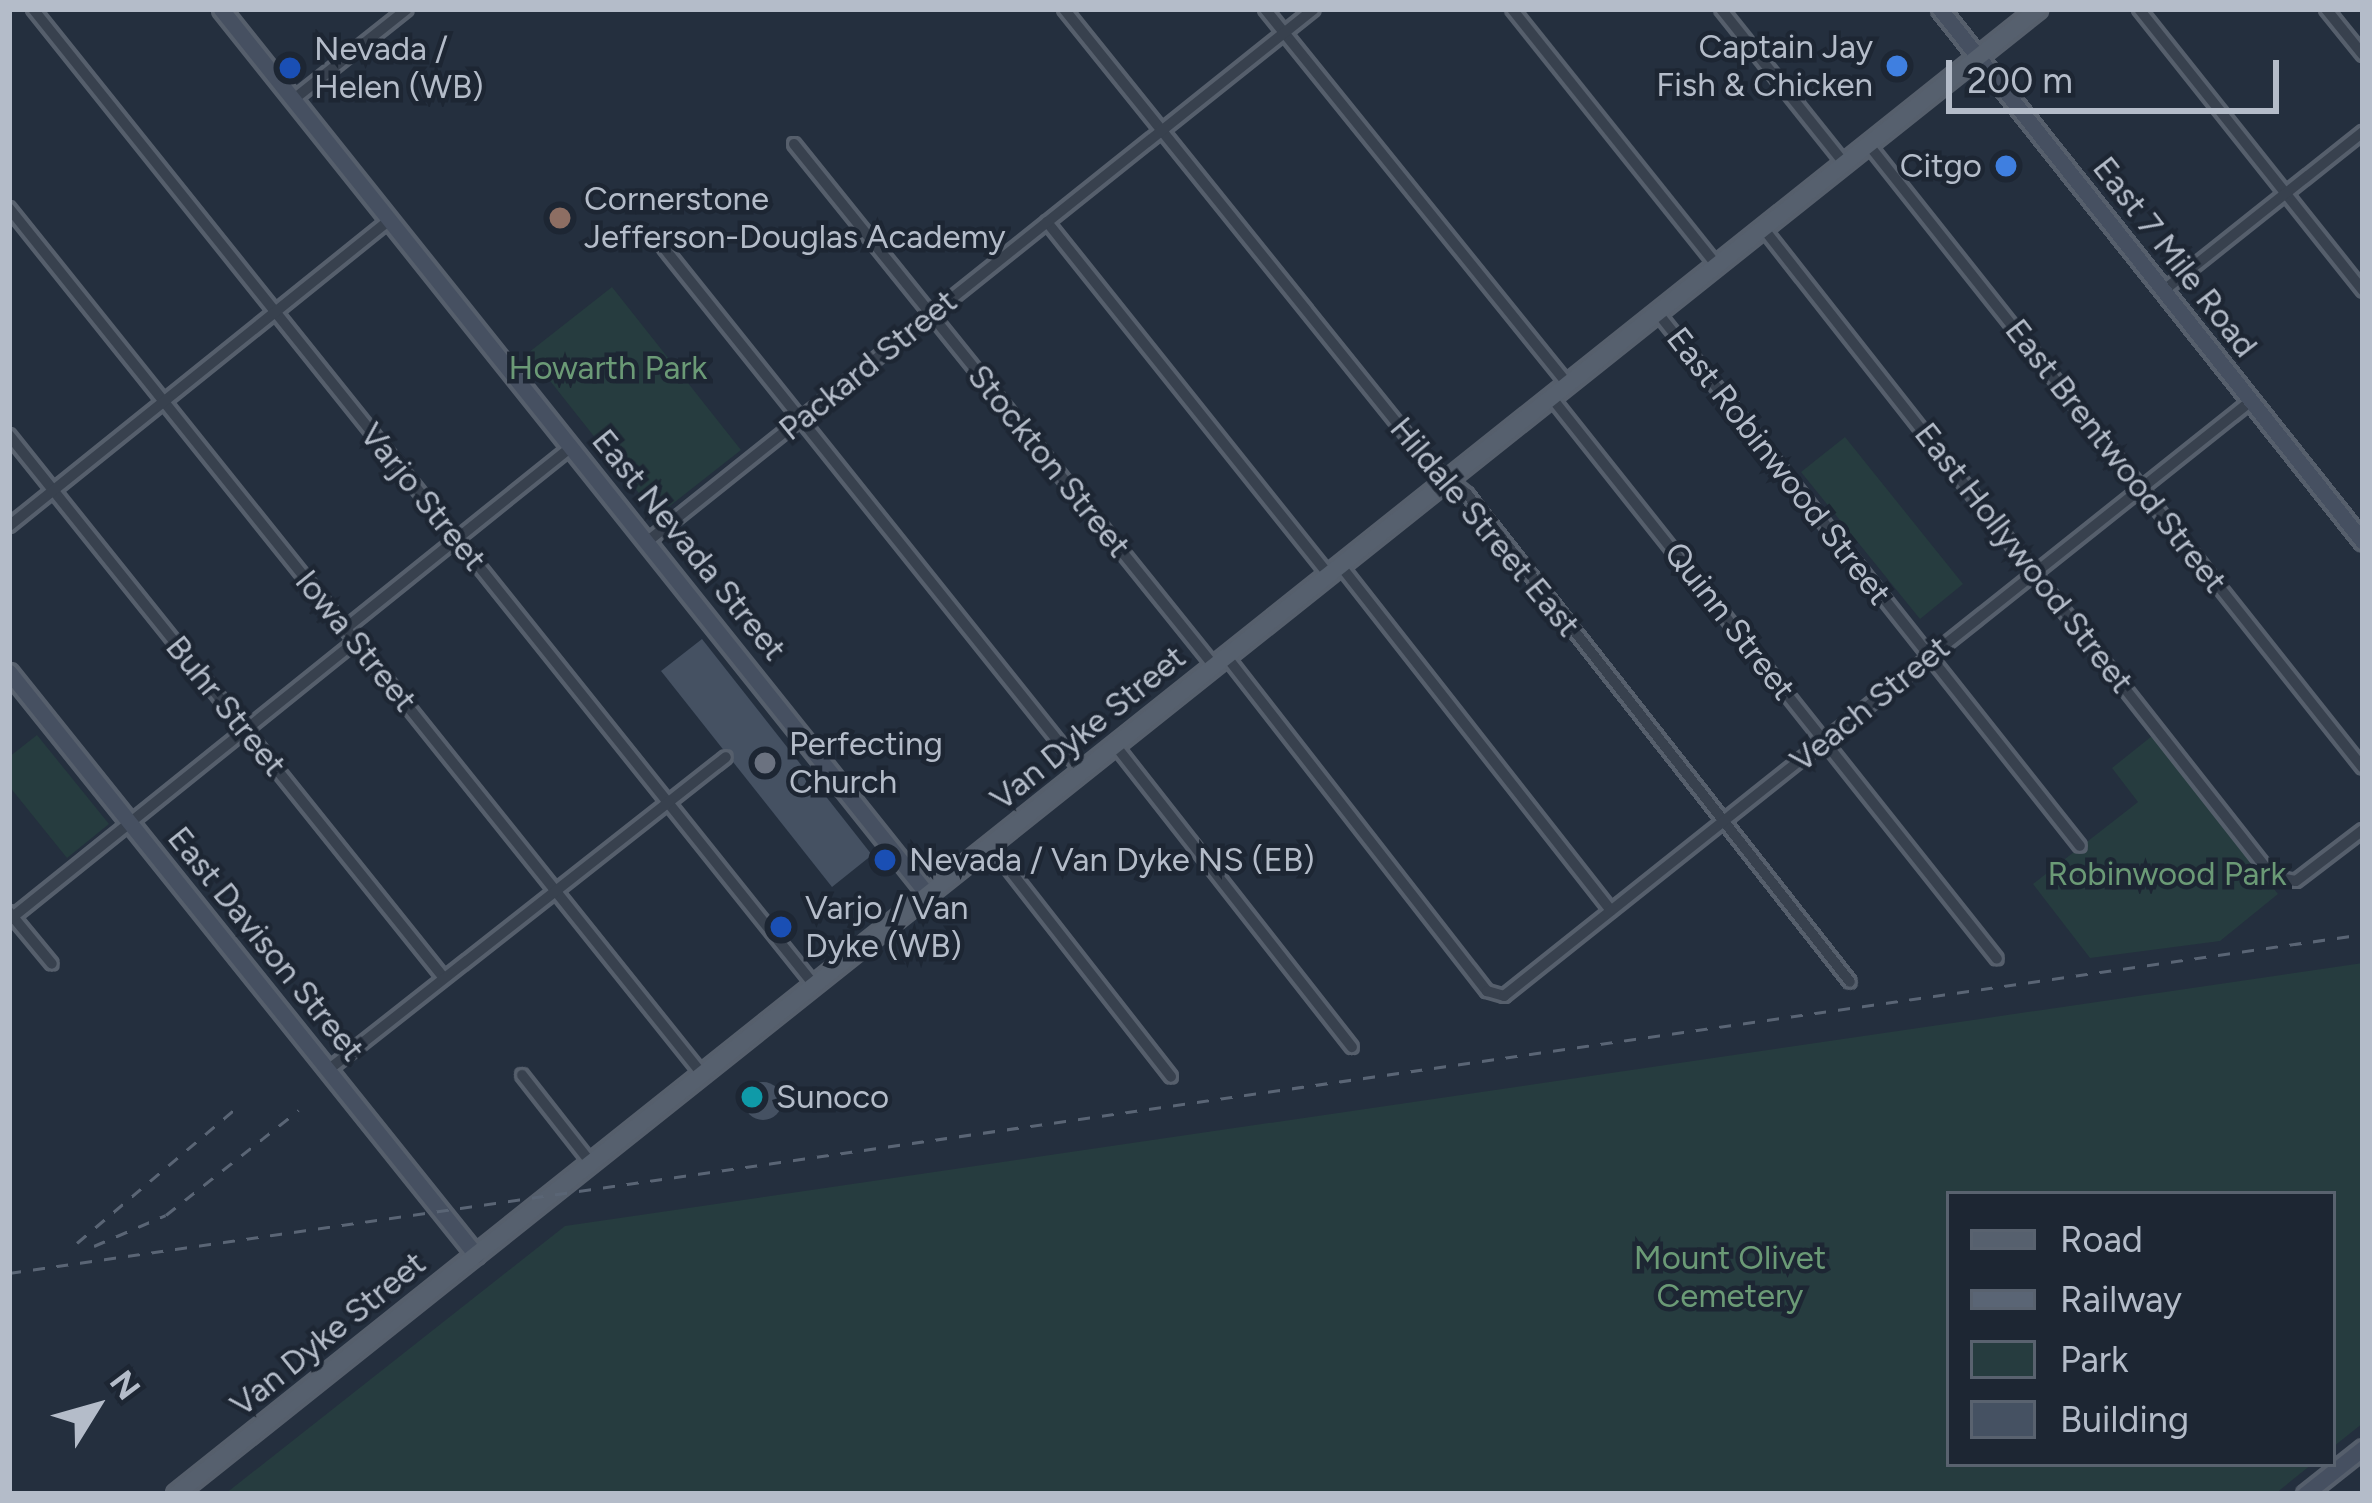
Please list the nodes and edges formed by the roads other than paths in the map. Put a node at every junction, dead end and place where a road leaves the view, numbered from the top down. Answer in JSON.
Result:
{"nodes":[{"id":1,"x":32,"y":9,"type":"edge"},
{"id":2,"x":221,"y":9,"type":"edge"},
{"id":3,"x":407,"y":9,"type":"edge"},
{"id":4,"x":1064,"y":9,"type":"edge"},
{"id":5,"x":1265,"y":9,"type":"edge"},
{"id":6,"x":1314,"y":9,"type":"edge"},
{"id":7,"x":1511,"y":9,"type":"edge"},
{"id":8,"x":1721,"y":9,"type":"edge"},
{"id":9,"x":1940,"y":9,"type":"edge"},
{"id":10,"x":2038,"y":9,"type":"edge"},
{"id":11,"x":2139,"y":9,"type":"edge"},
{"id":12,"x":2326,"y":9,"type":"edge"},
{"id":13,"x":1284,"y":32,"type":"junction"},
{"id":14,"x":2363,"y":56,"type":"edge"},
{"id":15,"x":1978,"y":57,"type":"junction"},
{"id":16,"x":294,"y":100,"type":"junction"},
{"id":17,"x":1162,"y":130,"type":"junction"},
{"id":18,"x":2363,"y":132,"type":"edge"},
{"id":19,"x":794,"y":144,"type":"dead end"},
{"id":20,"x":1868,"y":144,"type":"junction"},
{"id":21,"x":1844,"y":163,"type":"junction"},
{"id":22,"x":2285,"y":194,"type":"junction"},
{"id":23,"x":9,"y":208,"type":"edge"},
{"id":24,"x":391,"y":219,"type":"junction"},
{"id":25,"x":1046,"y":222,"type":"junction"},
{"id":26,"x":1763,"y":227,"type":"junction"},
{"id":27,"x":664,"y":248,"type":"dead end"},
{"id":28,"x":1716,"y":265,"type":"junction"},
{"id":29,"x":2163,"y":291,"type":"junction"},
{"id":30,"x":2363,"y":291,"type":"edge"},
{"id":31,"x":275,"y":312,"type":"junction"},
{"id":32,"x":1657,"y":312,"type":"junction"},
{"id":33,"x":931,"y":314,"type":"junction"},
{"id":34,"x":1568,"y":384,"type":"junction"},
{"id":35,"x":1552,"y":397,"type":"junction"},
{"id":36,"x":2251,"y":400,"type":"junction"},
{"id":37,"x":164,"y":401,"type":"junction"},
{"id":38,"x":800,"y":418,"type":"junction"},
{"id":39,"x":9,"y":436,"type":"edge"},
{"id":40,"x":572,"y":446,"type":"junction"},
{"id":41,"x":1449,"y":478,"type":"junction"},
{"id":42,"x":2142,"y":488,"type":"junction"},
{"id":43,"x":53,"y":490,"type":"junction"},
{"id":44,"x":9,"y":526,"type":"edge"},
{"id":45,"x":456,"y":539,"type":"junction"},
{"id":46,"x":648,"y":541,"type":"junction"},
{"id":47,"x":2363,"y":542,"type":"edge"},
{"id":48,"x":1334,"y":570,"type":"junction"},
{"id":49,"x":2036,"y":572,"type":"junction"},
{"id":50,"x":346,"y":628,"type":"junction"},
{"id":51,"x":356,"y":641,"type":"junction"},
{"id":52,"x":1930,"y":656,"type":"junction"},
{"id":53,"x":1220,"y":661,"type":"junction"},
{"id":54,"x":9,"y":672,"type":"edge"},
{"id":55,"x":245,"y":730,"type":"junction"},
{"id":56,"x":1824,"y":741,"type":"junction"},
{"id":57,"x":1115,"y":745,"type":"junction"},
{"id":58,"x":726,"y":757,"type":"dead end"},
{"id":59,"x":2363,"y":768,"type":"edge"},
{"id":60,"x":1082,"y":771,"type":"junction"},
{"id":61,"x":668,"y":802,"type":"junction"},
{"id":62,"x":1724,"y":821,"type":"junction"},
{"id":63,"x":130,"y":822,"type":"junction"},
{"id":64,"x":2363,"y":830,"type":"edge"},
{"id":65,"x":990,"y":845,"type":"junction"},
{"id":66,"x":2080,"y":846,"type":"dead end"},
{"id":67,"x":555,"y":890,"type":"junction"},
{"id":68,"x":928,"y":895,"type":"junction"},
{"id":69,"x":1611,"y":911,"type":"junction"},
{"id":70,"x":10,"y":916,"type":"edge"},
{"id":71,"x":1997,"y":959,"type":"dead end"},
{"id":72,"x":52,"y":964,"type":"dead end"},
{"id":73,"x":443,"y":977,"type":"junction"},
{"id":74,"x":1850,"y":982,"type":"dead end"},
{"id":75,"x":814,"y":986,"type":"junction"},
{"id":76,"x":1487,"y":991,"type":"joint"},
{"id":77,"x":1352,"y":1047,"type":"dead end"},
{"id":78,"x":328,"y":1070,"type":"junction"},
{"id":79,"x":702,"y":1074,"type":"junction"},
{"id":80,"x":522,"y":1075,"type":"dead end"},
{"id":81,"x":1171,"y":1077,"type":"dead end"},
{"id":82,"x":591,"y":1163,"type":"junction"},
{"id":83,"x":476,"y":1255,"type":"junction"},
{"id":84,"x":2363,"y":1448,"type":"edge"},
{"id":85,"x":176,"y":1494,"type":"edge"},
{"id":86,"x":2305,"y":1494,"type":"edge"}],
"edges":[{"from":1,"to":31,"type":"street","name":"Varjo Street"},
{"from":2,"to":16,"type":"street","name":"East Nevada Street"},
{"from":3,"to":16,"type":"street"},
{"from":4,"to":17,"type":"street","name":"Hildale Street East"},
{"from":5,"to":13,"type":"street"},
{"from":6,"to":13,"type":"street","name":"Packard Street"},
{"from":7,"to":28,"type":"street"},
{"from":8,"to":21,"type":"street"},
{"from":9,"to":15,"type":"street","name":"East 7 Mile Road"},
{"from":10,"to":15,"type":"main road","name":"Van Dyke Street"},
{"from":11,"to":22,"type":"street"},
{"from":12,"to":14,"type":"street"},
{"from":13,"to":17,"type":"street","name":"Packard Street"},
{"from":13,"to":34,"type":"street"},
{"from":15,"to":20,"type":"main road","name":"Van Dyke Street"},
{"from":15,"to":29,"type":"street","name":"East 7 Mile Road"},
{"from":16,"to":24,"type":"street","name":"East Nevada Street"},
{"from":17,"to":25,"type":"street","name":"Packard Street"},
{"from":17,"to":41,"type":"street","name":"Hildale Street East"},
{"from":18,"to":22,"type":"street"},
{"from":19,"to":33,"type":"street","name":"Stockton Street"},
{"from":20,"to":21,"type":"main road","name":"Van Dyke Street"},
{"from":20,"to":42,"type":"street","name":"East Brentwood Street"},
{"from":21,"to":26,"type":"main road","name":"Van Dyke Street"},
{"from":22,"to":29,"type":"street"},
{"from":22,"to":30,"type":"street"},
{"from":23,"to":37,"type":"street","name":"Iowa Street"},
{"from":24,"to":31,"type":"street"},
{"from":24,"to":40,"type":"street","name":"East Nevada Street"},
{"from":25,"to":33,"type":"street","name":"Packard Street"},
{"from":25,"to":48,"type":"street"},
{"from":26,"to":28,"type":"main road","name":"Van Dyke Street"},
{"from":26,"to":49,"type":"street","name":"East Hollywood Street"},
{"from":27,"to":38,"type":"street"},
{"from":28,"to":32,"type":"main road","name":"Van Dyke Street"},
{"from":29,"to":36,"type":"street","name":"East 7 Mile Road"},
{"from":31,"to":37,"type":"street"},
{"from":31,"to":45,"type":"street","name":"Varjo Street"},
{"from":32,"to":34,"type":"main road","name":"Van Dyke Street"},
{"from":32,"to":52,"type":"street","name":"East Robinwood Street"},
{"from":33,"to":38,"type":"street","name":"Packard Street"},
{"from":33,"to":53,"type":"street","name":"Stockton Street"},
{"from":34,"to":35,"type":"main road","name":"Van Dyke Street"},
{"from":35,"to":41,"type":"main road","name":"Van Dyke Street"},
{"from":35,"to":56,"type":"street","name":"Quinn Street"},
{"from":36,"to":42,"type":"street","name":"Veach Street"},
{"from":36,"to":47,"type":"street","name":"East 7 Mile Road"},
{"from":37,"to":43,"type":"street"},
{"from":37,"to":50,"type":"street","name":"Iowa Street"},
{"from":38,"to":46,"type":"street","name":"Packard Street"},
{"from":38,"to":60,"type":"street"},
{"from":39,"to":43,"type":"street","name":"Buhr Street"},
{"from":40,"to":45,"type":"street"},
{"from":40,"to":46,"type":"street","name":"East Nevada Street"},
{"from":41,"to":48,"type":"main road","name":"Van Dyke Street"},
{"from":41,"to":62,"type":"street","name":"Hildale Street East"},
{"from":42,"to":49,"type":"street","name":"Veach Street"},
{"from":42,"to":59,"type":"street","name":"East Brentwood Street"},
{"from":43,"to":44,"type":"street"},
{"from":43,"to":55,"type":"street","name":"Buhr Street"},
{"from":45,"to":50,"type":"street"},
{"from":45,"to":61,"type":"street","name":"Varjo Street"},
{"from":46,"to":68,"type":"street","name":"East Nevada Street"},
{"from":48,"to":53,"type":"main road","name":"Van Dyke Street"},
{"from":48,"to":69,"type":"street"},
{"from":49,"to":52,"type":"street","name":"Veach Street"},
{"from":49,"to":64,"type":"street","name":"East Hollywood Street"},
{"from":50,"to":51,"type":"street","name":"Iowa Street"},
{"from":51,"to":55,"type":"street"},
{"from":51,"to":67,"type":"street","name":"Iowa Street"},
{"from":52,"to":56,"type":"street","name":"Veach Street"},
{"from":52,"to":66,"type":"street","name":"East Robinwood Street"},
{"from":53,"to":57,"type":"main road","name":"Van Dyke Street"},
{"from":53,"to":76,"type":"street","name":"Stockton Street"},
{"from":54,"to":63,"type":"street","name":"East Davison Street"},
{"from":55,"to":63,"type":"street"},
{"from":55,"to":73,"type":"street","name":"Buhr Street"},
{"from":56,"to":62,"type":"street","name":"Veach Street"},
{"from":56,"to":71,"type":"street","name":"Quinn Street"},
{"from":57,"to":60,"type":"main road","name":"Van Dyke Street"},
{"from":57,"to":77,"type":"street"},
{"from":58,"to":61,"type":"street"},
{"from":60,"to":65,"type":"main road","name":"Van Dyke Street"},
{"from":61,"to":67,"type":"street"},
{"from":61,"to":75,"type":"street","name":"Varjo Street"},
{"from":62,"to":69,"type":"street","name":"Veach Street"},
{"from":62,"to":74,"type":"street","name":"Hildale Street East"},
{"from":63,"to":70,"type":"street"},
{"from":63,"to":78,"type":"street","name":"East Davison Street"},
{"from":65,"to":68,"type":"main road","name":"Van Dyke Street"},
{"from":65,"to":81,"type":"street"},
{"from":67,"to":73,"type":"street"},
{"from":67,"to":79,"type":"street","name":"Iowa Street"},
{"from":68,"to":75,"type":"main road","name":"Van Dyke Street"},
{"from":69,"to":76,"type":"street","name":"Veach Street"},
{"from":70,"to":72,"type":"street"},
{"from":73,"to":78,"type":"street"},
{"from":75,"to":79,"type":"main road","name":"Van Dyke Street"},
{"from":78,"to":83,"type":"street","name":"East Davison Street"},
{"from":79,"to":82,"type":"main road","name":"Van Dyke Street"},
{"from":80,"to":82,"type":"street"},
{"from":82,"to":83,"type":"main road","name":"Van Dyke Street"},
{"from":83,"to":85,"type":"main road","name":"Van Dyke Street"},
{"from":84,"to":86,"type":"street"}]}
